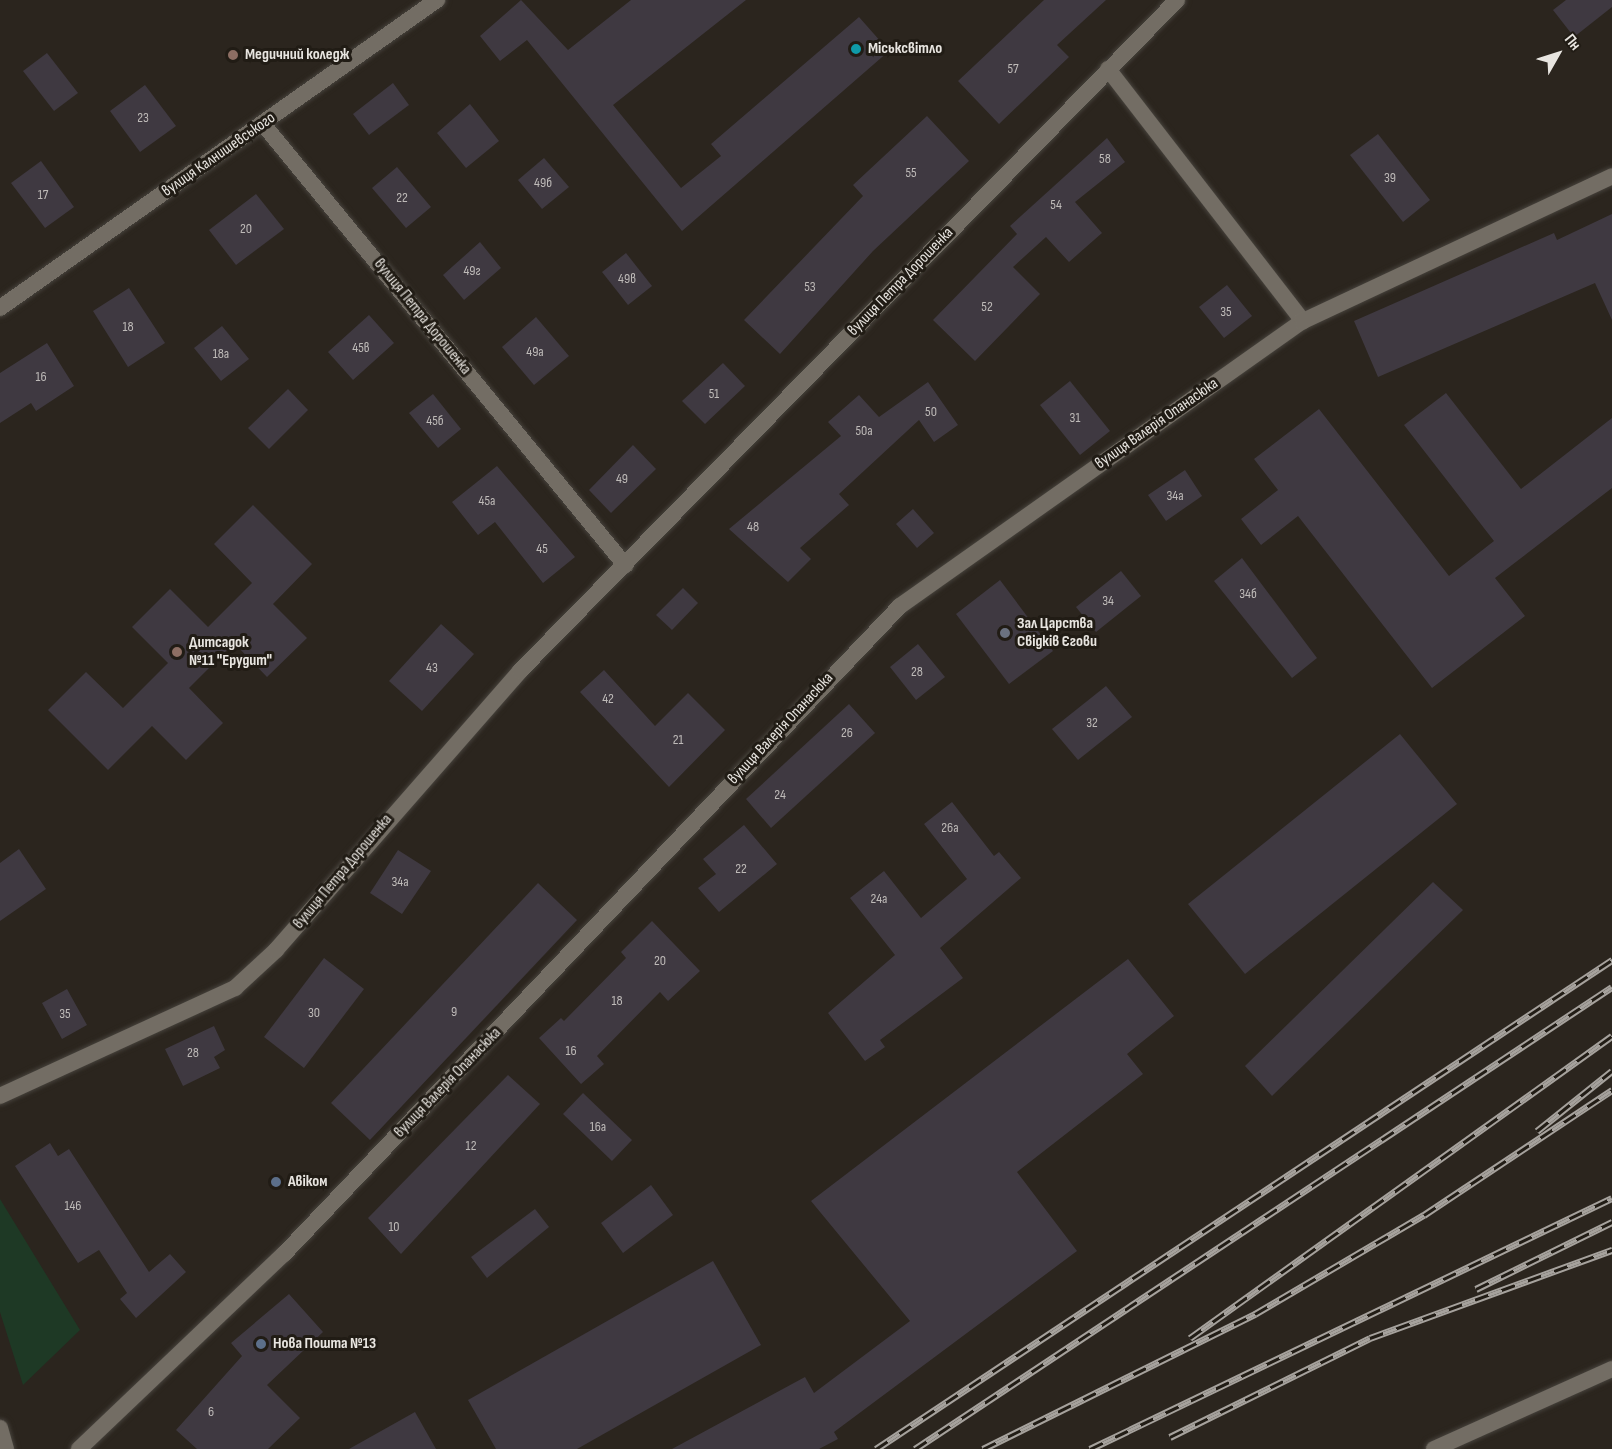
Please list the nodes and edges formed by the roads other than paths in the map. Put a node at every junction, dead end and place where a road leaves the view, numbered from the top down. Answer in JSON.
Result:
{"nodes":[{"id":1,"x":437,"y":0,"type":"edge"},
{"id":2,"x":1177,"y":0,"type":"edge"},
{"id":3,"x":1108,"y":69,"type":"junction"},
{"id":4,"x":263,"y":124,"type":"junction"},
{"id":5,"x":1612,"y":176,"type":"edge"},
{"id":6,"x":0,"y":308,"type":"edge"},
{"id":7,"x":1303,"y":321,"type":"junction"},
{"id":8,"x":625,"y":565,"type":"junction"},
{"id":9,"x":0,"y":1096,"type":"edge"},
{"id":10,"x":1612,"y":1369,"type":"edge"},
{"id":11,"x":0,"y":1428,"type":"edge"},
{"id":12,"x":6,"y":1449,"type":"edge"},
{"id":13,"x":79,"y":1449,"type":"edge"},
{"id":14,"x":1434,"y":1449,"type":"edge"}],
"edges":[{"from":1,"to":4,"type":"street","name":"вулиця Калнишевського"},
{"from":2,"to":3,"type":"street","name":"вулиця Петра Дорошенка"},
{"from":3,"to":7,"type":"street"},
{"from":3,"to":8,"type":"street","name":"вулиця Петра Дорошенка"},
{"from":4,"to":6,"type":"street","name":"вулиця Калнишевського"},
{"from":4,"to":8,"type":"street","name":"вулиця Петра Дорошенка"},
{"from":5,"to":7,"type":"street","name":"вулиця Валерія Опанасюка"},
{"from":7,"to":13,"type":"street","name":"вулиця Валерія Опанасюка"},
{"from":8,"to":9,"type":"street","name":"вулиця Петра Дорошенка"},
{"from":10,"to":14,"type":"street"},
{"from":11,"to":12,"type":"street"}]}
